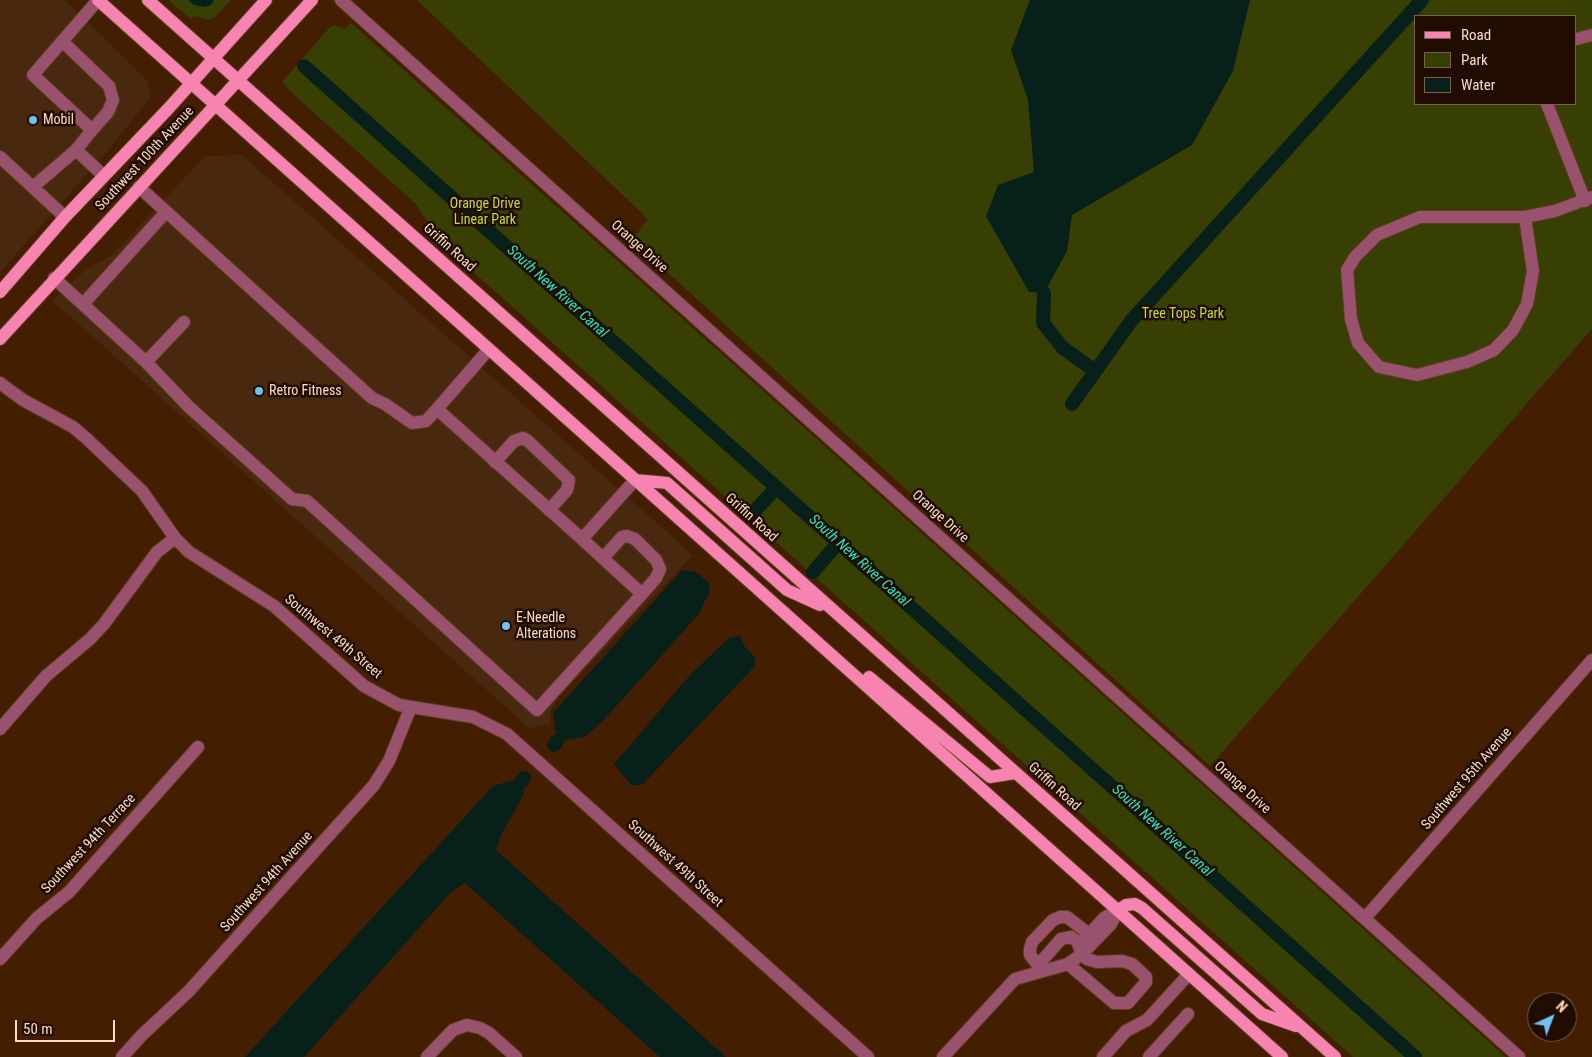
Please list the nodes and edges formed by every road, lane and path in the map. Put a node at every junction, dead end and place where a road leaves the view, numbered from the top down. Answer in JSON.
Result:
{"nodes":[{"id":1,"x":98,"y":0,"type":"edge"},
{"id":2,"x":148,"y":0,"type":"edge"},
{"id":3,"x":266,"y":0,"type":"edge"},
{"id":4,"x":312,"y":0,"type":"edge"},
{"id":5,"x":341,"y":0,"type":"edge"},
{"id":6,"x":1592,"y":35,"type":"edge"},
{"id":7,"x":1577,"y":39,"type":"edge"},
{"id":8,"x":62,"y":41,"type":"junction"},
{"id":9,"x":214,"y":58,"type":"junction"},
{"id":10,"x":239,"y":80,"type":"junction"},
{"id":11,"x":191,"y":84,"type":"junction"},
{"id":12,"x":1547,"y":105,"type":"edge"},
{"id":13,"x":215,"y":106,"type":"junction"},
{"id":14,"x":92,"y":130,"type":"junction"},
{"id":15,"x":76,"y":150,"type":"junction"},
{"id":16,"x":0,"y":157,"type":"edge"},
{"id":17,"x":104,"y":176,"type":"junction"},
{"id":18,"x":33,"y":187,"type":"junction"},
{"id":19,"x":139,"y":187,"type":"junction"},
{"id":20,"x":1588,"y":199,"type":"edge"},
{"id":21,"x":166,"y":212,"type":"junction"},
{"id":22,"x":65,"y":217,"type":"junction"},
{"id":23,"x":1525,"y":217,"type":"junction"},
{"id":24,"x":54,"y":278,"type":"junction"},
{"id":25,"x":0,"y":292,"type":"edge"},
{"id":26,"x":83,"y":304,"type":"junction"},
{"id":27,"x":184,"y":322,"type":"dead end"},
{"id":28,"x":0,"y":339,"type":"edge"},
{"id":29,"x":489,"y":349,"type":"junction"},
{"id":30,"x":146,"y":362,"type":"junction"},
{"id":31,"x":0,"y":384,"type":"edge"},
{"id":32,"x":437,"y":409,"type":"junction"},
{"id":33,"x":495,"y":462,"type":"junction"},
{"id":34,"x":635,"y":480,"type":"junction"},
{"id":35,"x":549,"y":510,"type":"junction"},
{"id":36,"x":175,"y":538,"type":"junction"},
{"id":37,"x":582,"y":539,"type":"junction"},
{"id":38,"x":603,"y":558,"type":"junction"},
{"id":39,"x":642,"y":594,"type":"junction"},
{"id":40,"x":832,"y":610,"type":"junction"},
{"id":41,"x":838,"y":660,"type":"junction"},
{"id":42,"x":1592,"y":660,"type":"edge"},
{"id":43,"x":410,"y":709,"type":"junction"},
{"id":44,"x":0,"y":729,"type":"edge"},
{"id":45,"x":198,"y":747,"type":"dead end"},
{"id":46,"x":1015,"y":773,"type":"junction"},
{"id":47,"x":1118,"y":910,"type":"junction"},
{"id":48,"x":1365,"y":918,"type":"junction"},
{"id":49,"x":1089,"y":934,"type":"junction"},
{"id":50,"x":1080,"y":950,"type":"junction"},
{"id":51,"x":0,"y":959,"type":"edge"},
{"id":52,"x":1068,"y":964,"type":"junction"},
{"id":53,"x":1040,"y":968,"type":"junction"},
{"id":54,"x":1189,"y":974,"type":"junction"},
{"id":55,"x":1188,"y":1014,"type":"dead end"},
{"id":56,"x":1303,"y":1029,"type":"junction"},
{"id":57,"x":122,"y":1057,"type":"edge"},
{"id":58,"x":427,"y":1057,"type":"edge"},
{"id":59,"x":516,"y":1057,"type":"edge"},
{"id":60,"x":868,"y":1057,"type":"edge"},
{"id":61,"x":943,"y":1057,"type":"edge"},
{"id":62,"x":1103,"y":1057,"type":"edge"},
{"id":63,"x":1149,"y":1057,"type":"edge"},
{"id":64,"x":1282,"y":1057,"type":"edge"},
{"id":65,"x":1335,"y":1057,"type":"edge"},
{"id":66,"x":1519,"y":1057,"type":"edge"}],
"edges":[{"from":1,"to":8,"type":"street"},
{"from":1,"to":11,"type":"main road"},
{"from":2,"to":9,"type":"main road","name":"Griffin Road"},
{"from":3,"to":9,"type":"main road","name":"Southwest 100th Avenue"},
{"from":4,"to":10,"type":"main road","name":"Southwest 100th Avenue"},
{"from":5,"to":48,"type":"street","name":"Orange Drive"},
{"from":6,"to":7,"type":"street"},
{"from":8,"to":14,"type":"street"},
{"from":8,"to":14,"type":"street"},
{"from":9,"to":10,"type":"main road","name":"Griffin Road"},
{"from":9,"to":11,"type":"main road","name":"Southwest 100th Avenue"},
{"from":10,"to":13,"type":"main road","name":"Southwest 100th Avenue"},
{"from":10,"to":40,"type":"main road","name":"Griffin Road"},
{"from":11,"to":13,"type":"main road"},
{"from":11,"to":17,"type":"main road","name":"Southwest 100th Avenue"},
{"from":12,"to":20,"type":"street"},
{"from":13,"to":19,"type":"main road","name":"Southwest 100th Avenue"},
{"from":13,"to":29,"type":"main road"},
{"from":14,"to":15,"type":"street"},
{"from":15,"to":17,"type":"street"},
{"from":15,"to":18,"type":"street"},
{"from":16,"to":18,"type":"street"},
{"from":17,"to":22,"type":"main road","name":"Southwest 100th Avenue"},
{"from":18,"to":22,"type":"street"},
{"from":19,"to":21,"type":"street"},
{"from":19,"to":24,"type":"main road","name":"Southwest 100th Avenue"},
{"from":20,"to":23,"type":"street"},
{"from":21,"to":26,"type":"street"},
{"from":21,"to":32,"type":"street"},
{"from":22,"to":25,"type":"main road","name":"Southwest 100th Avenue"},
{"from":23,"to":23,"type":"street"},
{"from":24,"to":26,"type":"street"},
{"from":24,"to":28,"type":"main road","name":"Southwest 100th Avenue"},
{"from":26,"to":30,"type":"street"},
{"from":27,"to":30,"type":"street"},
{"from":29,"to":32,"type":"street"},
{"from":29,"to":34,"type":"main road"},
{"from":30,"to":39,"type":"street"},
{"from":31,"to":36,"type":"street","name":"Southwest 49th Street"},
{"from":32,"to":33,"type":"street"},
{"from":33,"to":35,"type":"street"},
{"from":33,"to":35,"type":"street"},
{"from":34,"to":37,"type":"street"},
{"from":34,"to":40,"type":"main road"},
{"from":34,"to":41,"type":"main road"},
{"from":35,"to":37,"type":"street"},
{"from":36,"to":43,"type":"street","name":"Southwest 49th Street"},
{"from":36,"to":44,"type":"street"},
{"from":37,"to":38,"type":"street"},
{"from":38,"to":39,"type":"street"},
{"from":38,"to":39,"type":"street"},
{"from":40,"to":46,"type":"main road","name":"Griffin Road"},
{"from":41,"to":46,"type":"main road"},
{"from":41,"to":47,"type":"main road"},
{"from":42,"to":48,"type":"street","name":"Southwest 95th Avenue"},
{"from":43,"to":57,"type":"street","name":"Southwest 94th Avenue"},
{"from":43,"to":60,"type":"street","name":"Southwest 49th Street"},
{"from":45,"to":51,"type":"street","name":"Southwest 94th Terrace"},
{"from":46,"to":56,"type":"main road","name":"Griffin Road"},
{"from":47,"to":49,"type":"street"},
{"from":47,"to":50,"type":"street"},
{"from":47,"to":54,"type":"main road"},
{"from":47,"to":56,"type":"main road"},
{"from":48,"to":66,"type":"street","name":"Orange Drive"},
{"from":49,"to":50,"type":"street"},
{"from":49,"to":53,"type":"street"},
{"from":50,"to":52,"type":"street"},
{"from":50,"to":52,"type":"street"},
{"from":50,"to":53,"type":"street"},
{"from":52,"to":53,"type":"street"},
{"from":53,"to":61,"type":"street"},
{"from":54,"to":62,"type":"street"},
{"from":54,"to":64,"type":"main road"},
{"from":55,"to":63,"type":"street"},
{"from":56,"to":65,"type":"main road","name":"Griffin Road"},
{"from":58,"to":59,"type":"street"}]}
